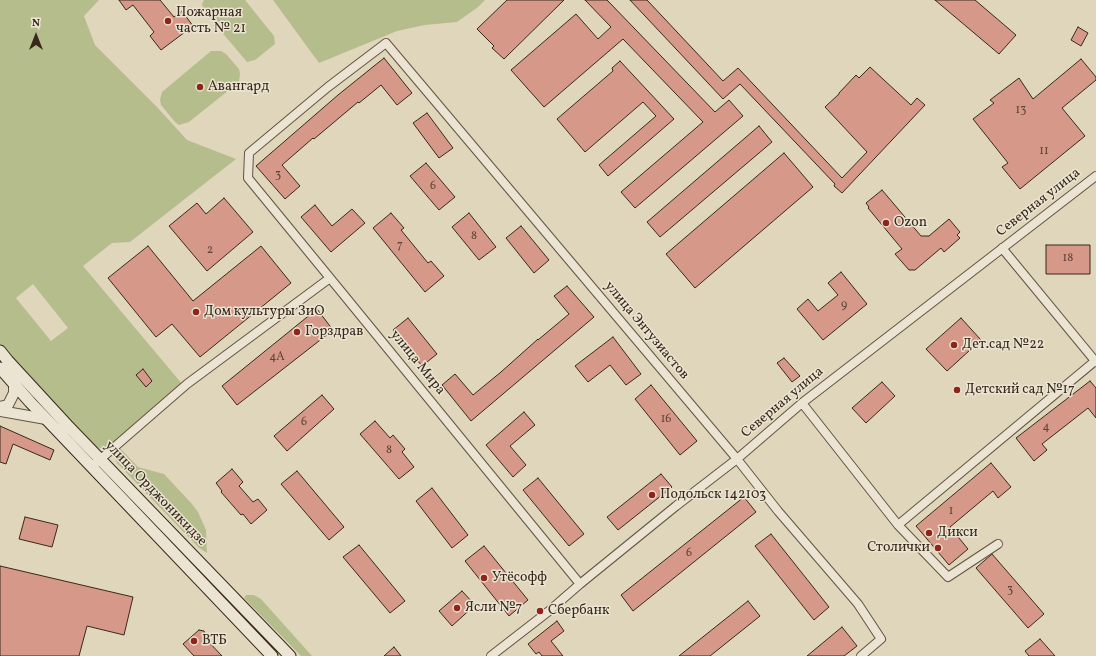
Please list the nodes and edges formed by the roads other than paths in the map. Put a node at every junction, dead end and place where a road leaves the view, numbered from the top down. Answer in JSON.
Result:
{"nodes":[{"id":1,"x":386,"y":43,"type":"joint"},
{"id":2,"x":1096,"y":176,"type":"edge"},
{"id":3,"x":1002,"y":248,"type":"junction"},
{"id":4,"x":330,"y":278,"type":"junction"},
{"id":5,"x":0,"y":350,"type":"edge"},
{"id":6,"x":1096,"y":361,"type":"edge"},
{"id":7,"x":0,"y":368,"type":"edge"},
{"id":8,"x":14,"y":384,"type":"junction"},
{"id":9,"x":802,"y":403,"type":"junction"},
{"id":10,"x":0,"y":407,"type":"edge"},
{"id":11,"x":0,"y":412,"type":"edge"},
{"id":12,"x":46,"y":420,"type":"junction"},
{"id":13,"x":101,"y":459,"type":"junction"},
{"id":14,"x":737,"y":459,"type":"junction"},
{"id":15,"x":92,"y":467,"type":"junction"},
{"id":16,"x":898,"y":525,"type":"junction"},
{"id":17,"x":998,"y":544,"type":"dead end"},
{"id":18,"x":580,"y":584,"type":"junction"},
{"id":19,"x":272,"y":656,"type":"edge"},
{"id":20,"x":290,"y":656,"type":"edge"},
{"id":21,"x":491,"y":656,"type":"edge"},
{"id":22,"x":861,"y":656,"type":"edge"}],
"edges":[{"from":1,"to":4,"type":"street","name":"улица Мира"},
{"from":1,"to":14,"type":"street","name":"улица Энтузиастов"},
{"from":2,"to":3,"type":"street","name":"Северная улица"},
{"from":3,"to":6,"type":"street"},
{"from":3,"to":9,"type":"street","name":"Северная улица"},
{"from":4,"to":13,"type":"street"},
{"from":4,"to":18,"type":"street","name":"улица Мира"},
{"from":5,"to":13,"type":"main road","name":"улица Орджоникидзе"},
{"from":6,"to":16,"type":"street"},
{"from":7,"to":8,"type":"main road","name":"улица Орджоникидзе"},
{"from":8,"to":10,"type":"street"},
{"from":8,"to":12,"type":"main road","name":"улица Орджоникидзе"},
{"from":9,"to":14,"type":"street","name":"Северная улица"},
{"from":9,"to":16,"type":"street"},
{"from":11,"to":12,"type":"street"},
{"from":12,"to":15,"type":"main road","name":"улица Орджоникидзе"},
{"from":13,"to":15,"type":"street"},
{"from":13,"to":20,"type":"main road","name":"улица Орджоникидзе"},
{"from":14,"to":18,"type":"street","name":"Северная улица"},
{"from":14,"to":22,"type":"street","name":"улица Энтузиастов"},
{"from":15,"to":19,"type":"main road","name":"улица Орджоникидзе"},
{"from":16,"to":17,"type":"street"},
{"from":18,"to":21,"type":"street","name":"Северная улица"}]}
